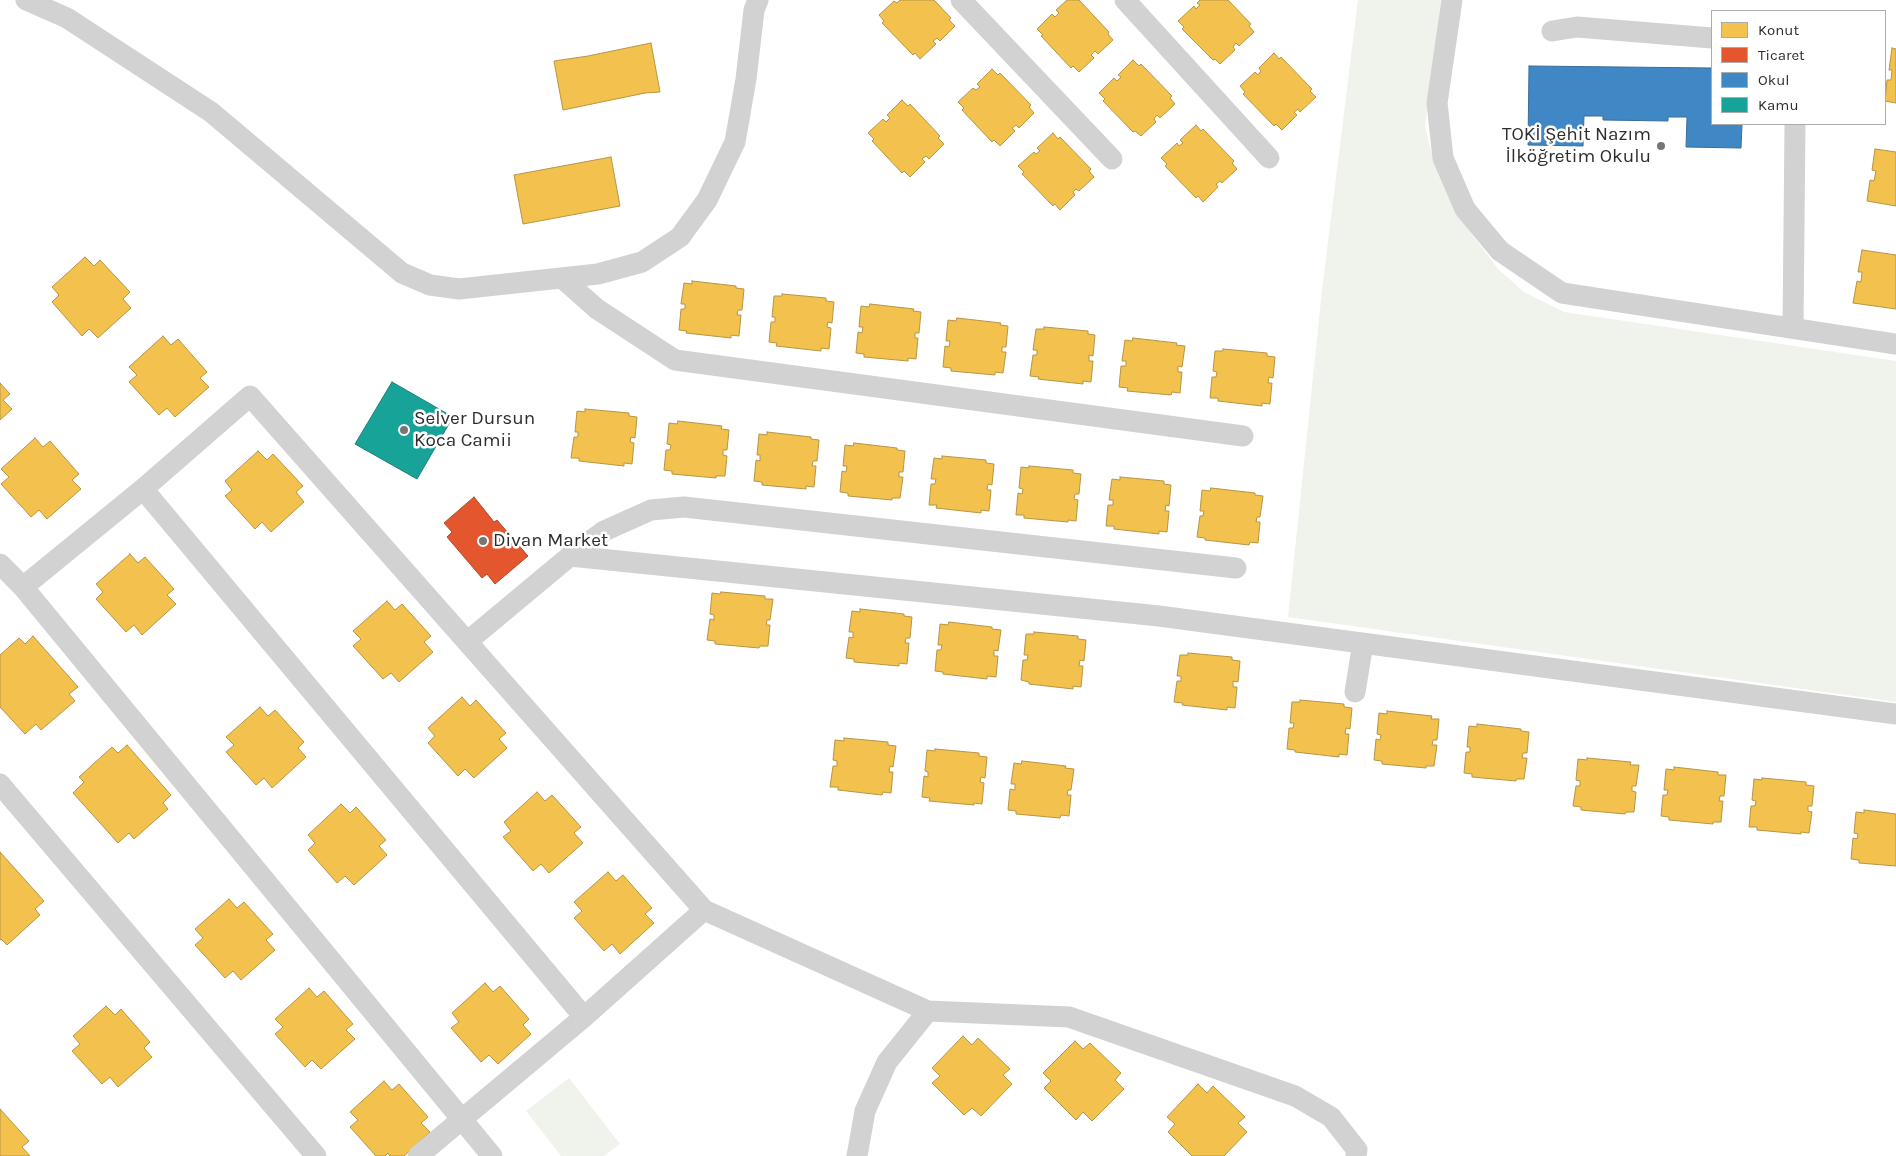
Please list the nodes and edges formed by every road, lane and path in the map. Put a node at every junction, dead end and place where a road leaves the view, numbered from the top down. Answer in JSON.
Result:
{"nodes":[{"id":1,"x":26,"y":0,"type":"edge"},
{"id":2,"x":758,"y":0,"type":"edge"},
{"id":3,"x":961,"y":0,"type":"edge"},
{"id":4,"x":1126,"y":0,"type":"edge"},
{"id":5,"x":1452,"y":0,"type":"edge"},
{"id":6,"x":1552,"y":31,"type":"dead end"},
{"id":7,"x":1711,"y":38,"type":"edge"},
{"id":8,"x":1796,"y":125,"type":"edge"},
{"id":9,"x":1269,"y":158,"type":"dead end"},
{"id":10,"x":1112,"y":159,"type":"dead end"},
{"id":11,"x":562,"y":278,"type":"junction"},
{"id":12,"x":1793,"y":328,"type":"junction"},
{"id":13,"x":1896,"y":344,"type":"edge"},
{"id":14,"x":1243,"y":436,"type":"dead end"},
{"id":15,"x":143,"y":489,"type":"junction"},
{"id":16,"x":570,"y":556,"type":"junction"},
{"id":17,"x":0,"y":564,"type":"edge"},
{"id":18,"x":1236,"y":568,"type":"dead end"},
{"id":19,"x":22,"y":587,"type":"junction"},
{"id":20,"x":468,"y":641,"type":"junction"},
{"id":21,"x":1363,"y":643,"type":"junction"},
{"id":22,"x":1355,"y":692,"type":"dead end"},
{"id":23,"x":1896,"y":714,"type":"edge"},
{"id":24,"x":0,"y":784,"type":"edge"},
{"id":25,"x":704,"y":910,"type":"junction"},
{"id":26,"x":928,"y":1011,"type":"junction"},
{"id":27,"x":584,"y":1017,"type":"junction"},
{"id":28,"x":463,"y":1120,"type":"junction"},
{"id":29,"x":316,"y":1156,"type":"edge"},
{"id":30,"x":418,"y":1156,"type":"edge"},
{"id":31,"x":492,"y":1156,"type":"edge"},
{"id":32,"x":857,"y":1156,"type":"edge"},
{"id":33,"x":1356,"y":1156,"type":"edge"}],
"edges":[{"from":1,"to":11,"type":"street"},
{"from":2,"to":11,"type":"street"},
{"from":3,"to":10,"type":"street"},
{"from":4,"to":9,"type":"street"},
{"from":5,"to":12,"type":"street"},
{"from":6,"to":7,"type":"street"},
{"from":8,"to":12,"type":"street"},
{"from":11,"to":14,"type":"street"},
{"from":12,"to":13,"type":"street"},
{"from":15,"to":19,"type":"street"},
{"from":15,"to":20,"type":"street"},
{"from":15,"to":27,"type":"street"},
{"from":16,"to":18,"type":"street"},
{"from":16,"to":20,"type":"street"},
{"from":16,"to":21,"type":"street"},
{"from":17,"to":19,"type":"street"},
{"from":19,"to":28,"type":"street"},
{"from":20,"to":25,"type":"street"},
{"from":21,"to":22,"type":"street"},
{"from":21,"to":23,"type":"street"},
{"from":24,"to":29,"type":"street"},
{"from":25,"to":26,"type":"street"},
{"from":25,"to":27,"type":"street"},
{"from":26,"to":32,"type":"street"},
{"from":26,"to":33,"type":"street"},
{"from":27,"to":28,"type":"street"},
{"from":28,"to":30,"type":"street"},
{"from":28,"to":31,"type":"street"}]}
